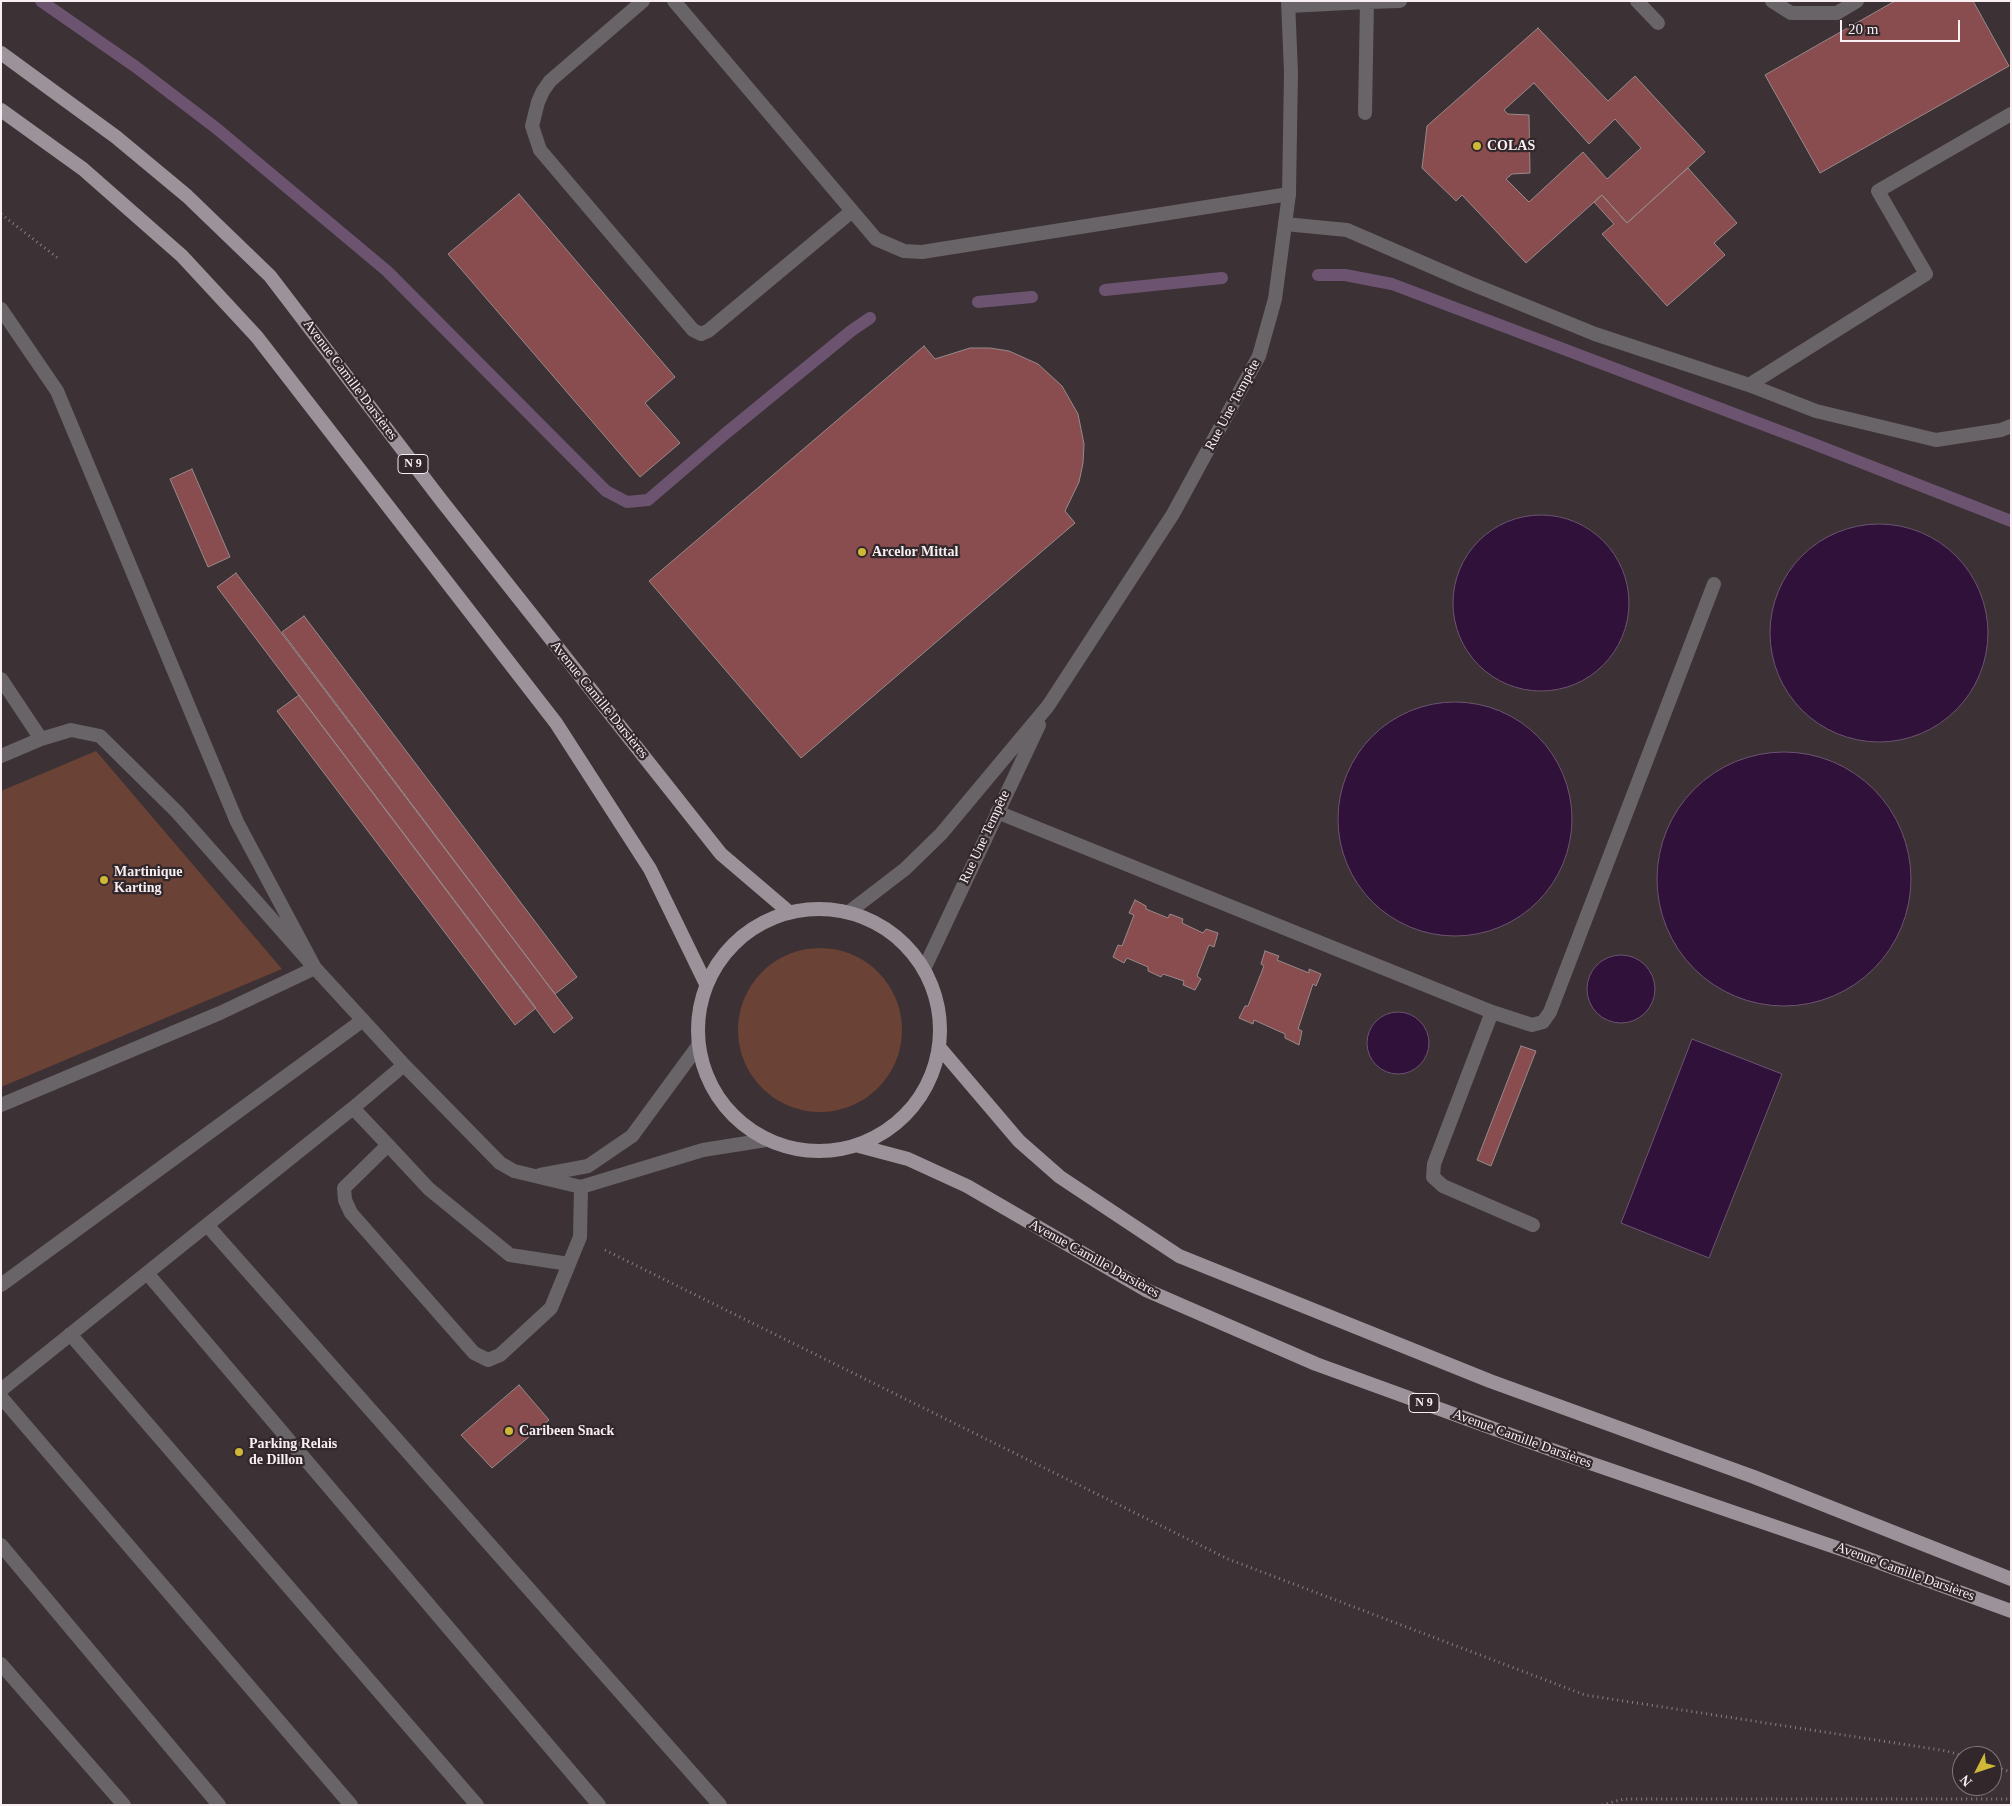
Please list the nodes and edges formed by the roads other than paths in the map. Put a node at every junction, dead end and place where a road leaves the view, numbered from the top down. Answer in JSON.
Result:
{"nodes":[{"id":1,"x":643,"y":1,"type":"edge"},
{"id":2,"x":674,"y":1,"type":"edge"},
{"id":3,"x":1400,"y":1,"type":"edge"},
{"id":4,"x":1637,"y":1,"type":"edge"},
{"id":5,"x":1772,"y":1,"type":"edge"},
{"id":6,"x":1857,"y":1,"type":"edge"},
{"id":7,"x":1367,"y":2,"type":"edge"},
{"id":8,"x":1289,"y":4,"type":"edge"},
{"id":9,"x":1658,"y":22,"type":"dead end"},
{"id":10,"x":1,"y":53,"type":"edge"},
{"id":11,"x":1,"y":110,"type":"edge"},
{"id":12,"x":1365,"y":113,"type":"dead end"},
{"id":13,"x":2011,"y":114,"type":"edge"},
{"id":14,"x":1289,"y":194,"type":"junction"},
{"id":15,"x":852,"y":211,"type":"junction"},
{"id":16,"x":1285,"y":224,"type":"junction"},
{"id":17,"x":1,"y":309,"type":"edge"},
{"id":18,"x":1749,"y":385,"type":"junction"},
{"id":19,"x":2011,"y":426,"type":"edge"},
{"id":20,"x":1714,"y":584,"type":"dead end"},
{"id":21,"x":1,"y":679,"type":"edge"},
{"id":22,"x":1048,"y":706,"type":"junction"},
{"id":23,"x":41,"y":739,"type":"junction"},
{"id":24,"x":1,"y":756,"type":"edge"},
{"id":25,"x":996,"y":812,"type":"junction"},
{"id":26,"x":789,"y":912,"type":"junction"},
{"id":27,"x":849,"y":912,"type":"junction"},
{"id":28,"x":315,"y":968,"type":"junction"},
{"id":29,"x":924,"y":969,"type":"junction"},
{"id":30,"x":706,"y":984,"type":"junction"},
{"id":31,"x":1492,"y":1012,"type":"junction"},
{"id":32,"x":363,"y":1020,"type":"junction"},
{"id":33,"x":698,"y":1046,"type":"junction"},
{"id":34,"x":939,"y":1047,"type":"junction"},
{"id":35,"x":404,"y":1065,"type":"junction"},
{"id":36,"x":1,"y":1105,"type":"edge"},
{"id":37,"x":353,"y":1108,"type":"junction"},
{"id":38,"x":766,"y":1140,"type":"junction"},
{"id":39,"x":388,"y":1144,"type":"junction"},
{"id":40,"x":859,"y":1146,"type":"junction"},
{"id":41,"x":535,"y":1176,"type":"junction"},
{"id":42,"x":582,"y":1187,"type":"junction"},
{"id":43,"x":207,"y":1225,"type":"junction"},
{"id":44,"x":1533,"y":1225,"type":"dead end"},
{"id":45,"x":569,"y":1264,"type":"junction"},
{"id":46,"x":147,"y":1273,"type":"junction"},
{"id":47,"x":1,"y":1285,"type":"edge"},
{"id":48,"x":70,"y":1334,"type":"junction"},
{"id":49,"x":1,"y":1390,"type":"edge"},
{"id":50,"x":1,"y":1397,"type":"edge"},
{"id":51,"x":1,"y":1544,"type":"edge"},
{"id":52,"x":2011,"y":1579,"type":"edge"},
{"id":53,"x":2011,"y":1611,"type":"edge"},
{"id":54,"x":1,"y":1664,"type":"edge"},
{"id":55,"x":124,"y":1805,"type":"edge"},
{"id":56,"x":219,"y":1805,"type":"edge"},
{"id":57,"x":351,"y":1805,"type":"edge"},
{"id":58,"x":477,"y":1805,"type":"edge"},
{"id":59,"x":599,"y":1805,"type":"edge"},
{"id":60,"x":720,"y":1805,"type":"edge"}],
"edges":[{"from":1,"to":15,"type":"street"},
{"from":2,"to":15,"type":"street"},
{"from":3,"to":7,"type":"street"},
{"from":4,"to":9,"type":"street"},
{"from":5,"to":6,"type":"street"},
{"from":7,"to":8,"type":"street"},
{"from":7,"to":12,"type":"street"},
{"from":8,"to":14,"type":"street","name":"Rue Une Tempête"},
{"from":10,"to":26,"type":"main road","name":"Avenue Camille Darsières","number":"N 9"},
{"from":11,"to":30,"type":"main road"},
{"from":13,"to":18,"type":"street"},
{"from":14,"to":15,"type":"street"},
{"from":14,"to":16,"type":"street","name":"Rue Une Tempête"},
{"from":16,"to":18,"type":"street"},
{"from":16,"to":22,"type":"street","name":"Rue Une Tempête"},
{"from":17,"to":28,"type":"street"},
{"from":18,"to":19,"type":"street"},
{"from":20,"to":31,"type":"street"},
{"from":21,"to":23,"type":"street"},
{"from":22,"to":25,"type":"street","name":"Rue Une Tempête"},
{"from":22,"to":27,"type":"street","name":"Rue Une Tempête"},
{"from":23,"to":24,"type":"street"},
{"from":23,"to":28,"type":"street"},
{"from":25,"to":29,"type":"street","name":"Rue Une Tempête"},
{"from":25,"to":31,"type":"street"},
{"from":26,"to":27,"type":"main road"},
{"from":26,"to":30,"type":"main road"},
{"from":27,"to":29,"type":"main road"},
{"from":28,"to":32,"type":"street"},
{"from":28,"to":36,"type":"street"},
{"from":29,"to":34,"type":"main road"},
{"from":30,"to":33,"type":"main road"},
{"from":31,"to":44,"type":"street"},
{"from":32,"to":35,"type":"street"},
{"from":32,"to":47,"type":"street"},
{"from":33,"to":38,"type":"main road"},
{"from":33,"to":41,"type":"street"},
{"from":34,"to":40,"type":"main road"},
{"from":34,"to":52,"type":"main road"},
{"from":35,"to":37,"type":"street"},
{"from":35,"to":41,"type":"street"},
{"from":37,"to":39,"type":"street"},
{"from":37,"to":43,"type":"street"},
{"from":38,"to":40,"type":"main road"},
{"from":38,"to":42,"type":"street"},
{"from":39,"to":45,"type":"street"},
{"from":39,"to":45,"type":"street"},
{"from":40,"to":53,"type":"main road","name":"Avenue Camille Darsières","number":"N 9"},
{"from":41,"to":42,"type":"street"},
{"from":42,"to":45,"type":"street"},
{"from":43,"to":46,"type":"street"},
{"from":43,"to":60,"type":"street"},
{"from":46,"to":48,"type":"street"},
{"from":46,"to":59,"type":"street"},
{"from":48,"to":49,"type":"street"},
{"from":48,"to":58,"type":"street"},
{"from":50,"to":57,"type":"street"},
{"from":51,"to":56,"type":"street"},
{"from":54,"to":55,"type":"street"}]}
